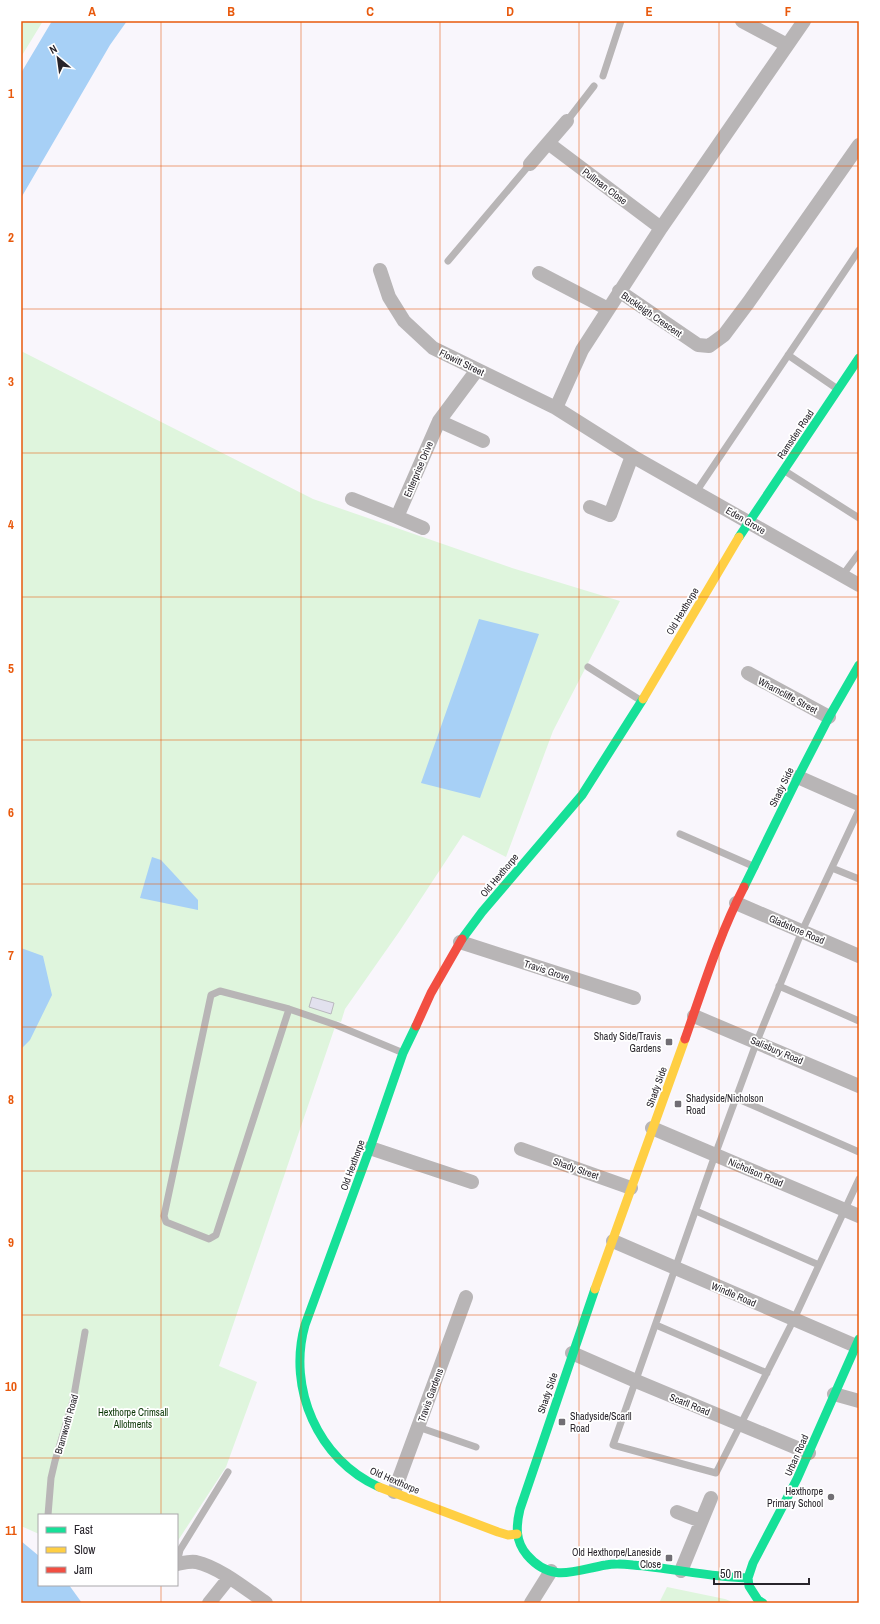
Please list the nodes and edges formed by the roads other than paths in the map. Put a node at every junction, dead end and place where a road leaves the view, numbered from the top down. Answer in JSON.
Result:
{"nodes":[{"id":1,"x":621,"y":21,"type":"edge"},
{"id":2,"x":742,"y":21,"type":"edge"},
{"id":3,"x":804,"y":21,"type":"edge"},
{"id":4,"x":786,"y":45,"type":"junction"},
{"id":5,"x":603,"y":76,"type":"dead end"},
{"id":6,"x":594,"y":86,"type":"dead end"},
{"id":7,"x":567,"y":121,"type":"joint"},
{"id":8,"x":548,"y":143,"type":"junction"},
{"id":9,"x":859,"y":144,"type":"edge"},
{"id":10,"x":530,"y":164,"type":"joint"},
{"id":11,"x":661,"y":228,"type":"junction"},
{"id":12,"x":859,"y":250,"type":"edge"},
{"id":13,"x":448,"y":261,"type":"dead end"},
{"id":14,"x":380,"y":270,"type":"dead end"},
{"id":15,"x":539,"y":272,"type":"dead end"},
{"id":16,"x":619,"y":292,"type":"junction"},
{"id":17,"x":608,"y":309,"type":"junction"},
{"id":18,"x":788,"y":355,"type":"junction"},
{"id":19,"x":859,"y":358,"type":"edge"},
{"id":20,"x":477,"y":370,"type":"junction"},
{"id":21,"x":838,"y":390,"type":"junction"},
{"id":22,"x":556,"y":408,"type":"junction"},
{"id":23,"x":439,"y":421,"type":"junction"},
{"id":24,"x":483,"y":441,"type":"dead end"},
{"id":25,"x":632,"y":456,"type":"junction"},
{"id":26,"x":784,"y":470,"type":"junction"},
{"id":27,"x":696,"y":492,"type":"junction"},
{"id":28,"x":352,"y":499,"type":"dead end"},
{"id":29,"x":590,"y":507,"type":"dead end"},
{"id":30,"x":397,"y":517,"type":"junction"},
{"id":31,"x":859,"y":518,"type":"edge"},
{"id":32,"x":748,"y":522,"type":"junction"},
{"id":33,"x":423,"y":528,"type":"dead end"},
{"id":34,"x":859,"y":553,"type":"edge"},
{"id":35,"x":842,"y":576,"type":"junction"},
{"id":36,"x":859,"y":585,"type":"edge"},
{"id":37,"x":859,"y":665,"type":"edge"},
{"id":38,"x":588,"y":667,"type":"dead end"},
{"id":39,"x":748,"y":673,"type":"dead end"},
{"id":40,"x":642,"y":701,"type":"junction"},
{"id":41,"x":829,"y":717,"type":"junction"},
{"id":42,"x":798,"y":777,"type":"junction"},
{"id":43,"x":859,"y":804,"type":"edge"},
{"id":44,"x":859,"y":810,"type":"edge"},
{"id":45,"x":680,"y":834,"type":"dead end"},
{"id":46,"x":755,"y":867,"type":"junction"},
{"id":47,"x":832,"y":868,"type":"junction"},
{"id":48,"x":859,"y":879,"type":"edge"},
{"id":49,"x":736,"y":902,"type":"junction"},
{"id":50,"x":802,"y":931,"type":"junction"},
{"id":51,"x":460,"y":942,"type":"junction"},
{"id":52,"x":859,"y":956,"type":"edge"},
{"id":53,"x":779,"y":986,"type":"junction"},
{"id":54,"x":634,"y":998,"type":"dead end"},
{"id":55,"x":289,"y":1010,"type":"junction"},
{"id":56,"x":694,"y":1016,"type":"junction"},
{"id":57,"x":859,"y":1020,"type":"edge"},
{"id":58,"x":757,"y":1041,"type":"junction"},
{"id":59,"x":404,"y":1052,"type":"junction"},
{"id":60,"x":859,"y":1086,"type":"edge"},
{"id":61,"x":736,"y":1098,"type":"junction"},
{"id":62,"x":652,"y":1128,"type":"junction"},
{"id":63,"x":370,"y":1148,"type":"junction"},
{"id":64,"x":522,"y":1149,"type":"dead end"},
{"id":65,"x":859,"y":1152,"type":"edge"},
{"id":66,"x":715,"y":1155,"type":"junction"},
{"id":67,"x":859,"y":1179,"type":"edge"},
{"id":68,"x":472,"y":1182,"type":"dead end"},
{"id":69,"x":631,"y":1188,"type":"junction"},
{"id":70,"x":845,"y":1210,"type":"junction"},
{"id":71,"x":696,"y":1211,"type":"junction"},
{"id":72,"x":859,"y":1216,"type":"edge"},
{"id":73,"x":613,"y":1241,"type":"junction"},
{"id":74,"x":819,"y":1265,"type":"junction"},
{"id":75,"x":676,"y":1269,"type":"junction"},
{"id":76,"x":466,"y":1297,"type":"dead end"},
{"id":77,"x":794,"y":1319,"type":"junction"},
{"id":78,"x":656,"y":1325,"type":"junction"},
{"id":79,"x":85,"y":1332,"type":"dead end"},
{"id":80,"x":857,"y":1342,"type":"edge"},
{"id":81,"x":572,"y":1353,"type":"junction"},
{"id":82,"x":767,"y":1373,"type":"junction"},
{"id":83,"x":636,"y":1381,"type":"junction"},
{"id":84,"x":834,"y":1394,"type":"junction"},
{"id":85,"x":859,"y":1401,"type":"edge"},
{"id":86,"x":741,"y":1425,"type":"junction"},
{"id":87,"x":418,"y":1427,"type":"junction"},
{"id":88,"x":476,"y":1447,"type":"dead end"},
{"id":89,"x":809,"y":1452,"type":"junction"},
{"id":90,"x":228,"y":1472,"type":"dead end"},
{"id":91,"x":394,"y":1492,"type":"junction"},
{"id":92,"x":711,"y":1498,"type":"dead end"},
{"id":93,"x":677,"y":1512,"type":"dead end"},
{"id":94,"x":48,"y":1514,"type":"edge"},
{"id":95,"x":701,"y":1521,"type":"junction"},
{"id":96,"x":517,"y":1534,"type":"junction"},
{"id":97,"x":178,"y":1559,"type":"edge"},
{"id":98,"x":178,"y":1563,"type":"edge"},
{"id":99,"x":551,"y":1571,"type":"junction"},
{"id":100,"x":681,"y":1571,"type":"junction"},
{"id":101,"x":229,"y":1578,"type":"junction"},
{"id":102,"x":748,"y":1578,"type":"junction"},
{"id":103,"x":209,"y":1603,"type":"edge"},
{"id":104,"x":266,"y":1603,"type":"edge"},
{"id":105,"x":531,"y":1603,"type":"edge"},
{"id":106,"x":763,"y":1603,"type":"edge"}],
"edges":[{"from":1,"to":5,"type":"lane"},
{"from":2,"to":4,"type":"street"},
{"from":3,"to":4,"type":"street","name":"Buckleigh Crescent"},
{"from":4,"to":11,"type":"street","name":"Buckleigh Crescent"},
{"from":6,"to":7,"type":"lane"},
{"from":7,"to":8,"type":"street"},
{"from":8,"to":10,"type":"street"},
{"from":8,"to":11,"type":"street","name":"Pullman Close"},
{"from":9,"to":16,"type":"street","name":"Buckleigh Crescent"},
{"from":10,"to":13,"type":"lane"},
{"from":11,"to":16,"type":"street","name":"Buckleigh Crescent"},
{"from":12,"to":18,"type":"lane"},
{"from":14,"to":20,"type":"street","name":"Flowitt Street"},
{"from":15,"to":17,"type":"street"},
{"from":16,"to":17,"type":"street"},
{"from":17,"to":22,"type":"street"},
{"from":18,"to":21,"type":"lane"},
{"from":18,"to":27,"type":"lane"},
{"from":19,"to":21,"type":"street","name":"Ramsden Road"},
{"from":20,"to":22,"type":"street","name":"Flowitt Street"},
{"from":20,"to":23,"type":"street","name":"Enterprise Drive"},
{"from":21,"to":26,"type":"street","name":"Ramsden Road"},
{"from":22,"to":25,"type":"street","name":"Eden Grove"},
{"from":23,"to":24,"type":"street"},
{"from":23,"to":30,"type":"street","name":"Enterprise Drive"},
{"from":25,"to":27,"type":"street","name":"Eden Grove"},
{"from":25,"to":29,"type":"street"},
{"from":26,"to":31,"type":"lane"},
{"from":26,"to":32,"type":"street","name":"Ramsden Road"},
{"from":27,"to":32,"type":"street","name":"Eden Grove"},
{"from":28,"to":30,"type":"street"},
{"from":30,"to":33,"type":"street"},
{"from":32,"to":35,"type":"street","name":"Eden Grove"},
{"from":32,"to":40,"type":"street","name":"Old Hexthorpe"},
{"from":34,"to":35,"type":"lane"},
{"from":35,"to":36,"type":"street","name":"Eden Grove"},
{"from":37,"to":41,"type":"street","name":"Shady Side"},
{"from":38,"to":40,"type":"lane"},
{"from":39,"to":41,"type":"street","name":"Wharncliffe Street"},
{"from":40,"to":51,"type":"street","name":"Old Hexthorpe"},
{"from":41,"to":42,"type":"street","name":"Shady Side"},
{"from":42,"to":43,"type":"street"},
{"from":42,"to":46,"type":"street","name":"Shady Side"},
{"from":44,"to":47,"type":"lane"},
{"from":45,"to":46,"type":"lane"},
{"from":46,"to":49,"type":"street","name":"Shady Side"},
{"from":47,"to":48,"type":"lane"},
{"from":47,"to":50,"type":"lane"},
{"from":49,"to":50,"type":"street","name":"Gladstone Road"},
{"from":49,"to":56,"type":"street","name":"Shady Side"},
{"from":50,"to":52,"type":"street","name":"Gladstone Road"},
{"from":50,"to":53,"type":"lane"},
{"from":51,"to":54,"type":"street","name":"Travis Grove"},
{"from":51,"to":59,"type":"street","name":"Old Hexthorpe"},
{"from":53,"to":57,"type":"lane"},
{"from":53,"to":58,"type":"lane"},
{"from":55,"to":55,"type":"lane"},
{"from":55,"to":59,"type":"lane"},
{"from":56,"to":58,"type":"street","name":"Salisbury Road"},
{"from":56,"to":62,"type":"street","name":"Shady Side"},
{"from":58,"to":60,"type":"street","name":"Salisbury Road"},
{"from":58,"to":61,"type":"lane"},
{"from":59,"to":63,"type":"street","name":"Old Hexthorpe"},
{"from":61,"to":65,"type":"lane"},
{"from":61,"to":66,"type":"lane"},
{"from":62,"to":66,"type":"street","name":"Nicholson Road"},
{"from":62,"to":69,"type":"street","name":"Shady Side"},
{"from":63,"to":68,"type":"street"},
{"from":63,"to":91,"type":"street","name":"Old Hexthorpe"},
{"from":64,"to":69,"type":"street","name":"Shady Street"},
{"from":66,"to":70,"type":"street","name":"Nicholson Road"},
{"from":66,"to":71,"type":"lane"},
{"from":67,"to":70,"type":"lane"},
{"from":69,"to":73,"type":"street","name":"Shady Side"},
{"from":70,"to":72,"type":"street","name":"Nicholson Road"},
{"from":70,"to":74,"type":"lane"},
{"from":71,"to":74,"type":"lane"},
{"from":71,"to":75,"type":"lane"},
{"from":73,"to":75,"type":"street","name":"Windle Road"},
{"from":73,"to":81,"type":"street","name":"Shady Side"},
{"from":74,"to":77,"type":"lane"},
{"from":75,"to":77,"type":"street","name":"Windle Road"},
{"from":75,"to":78,"type":"lane"},
{"from":76,"to":87,"type":"street","name":"Travis Gardens"},
{"from":77,"to":80,"type":"street","name":"Windle Road"},
{"from":77,"to":82,"type":"lane"},
{"from":78,"to":82,"type":"lane"},
{"from":78,"to":83,"type":"lane"},
{"from":79,"to":94,"type":"lane","name":"Bramworth Road"},
{"from":80,"to":84,"type":"street","name":"Urban Road"},
{"from":81,"to":83,"type":"street","name":"Scarll Road"},
{"from":81,"to":96,"type":"street","name":"Shady Side"},
{"from":82,"to":86,"type":"lane"},
{"from":83,"to":86,"type":"street","name":"Scarll Road"},
{"from":83,"to":86,"type":"lane"},
{"from":84,"to":85,"type":"street"},
{"from":84,"to":89,"type":"street","name":"Urban Road"},
{"from":86,"to":89,"type":"street","name":"Scarll Road"},
{"from":87,"to":88,"type":"lane"},
{"from":87,"to":91,"type":"street","name":"Travis Gardens"},
{"from":89,"to":102,"type":"street","name":"Urban Road"},
{"from":90,"to":97,"type":"lane"},
{"from":91,"to":96,"type":"street","name":"Old Hexthorpe"},
{"from":92,"to":95,"type":"street"},
{"from":93,"to":95,"type":"street"},
{"from":95,"to":100,"type":"street"},
{"from":96,"to":99,"type":"street"},
{"from":98,"to":101,"type":"street"},
{"from":99,"to":100,"type":"street"},
{"from":99,"to":105,"type":"street"},
{"from":100,"to":102,"type":"street"},
{"from":101,"to":103,"type":"street"},
{"from":101,"to":104,"type":"street"},
{"from":102,"to":106,"type":"street"}]}
